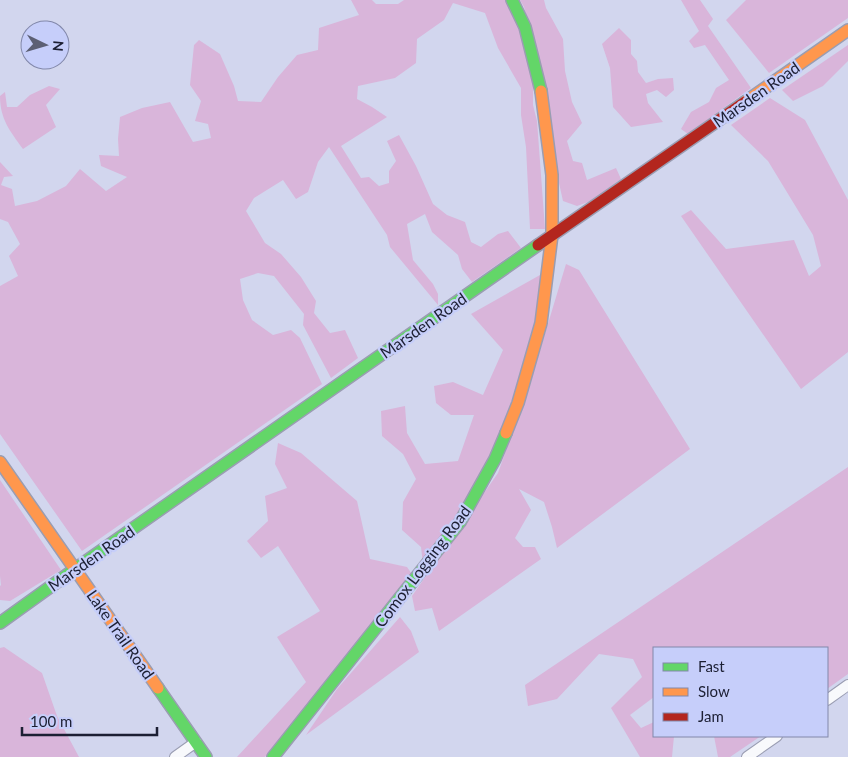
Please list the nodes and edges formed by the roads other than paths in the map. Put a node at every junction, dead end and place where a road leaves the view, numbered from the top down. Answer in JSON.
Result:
{"nodes":[{"id":1,"x":512,"y":0,"type":"edge"},
{"id":2,"x":848,"y":30,"type":"edge"},
{"id":3,"x":552,"y":235,"type":"junction"},
{"id":4,"x":0,"y":462,"type":"edge"},
{"id":5,"x":75,"y":568,"type":"junction"},
{"id":6,"x":0,"y":623,"type":"edge"},
{"id":7,"x":848,"y":685,"type":"edge"},
{"id":8,"x":828,"y":699,"type":"edge"},
{"id":9,"x":776,"y":737,"type":"edge"},
{"id":10,"x":196,"y":742,"type":"junction"},
{"id":11,"x":175,"y":757,"type":"edge"},
{"id":12,"x":206,"y":757,"type":"edge"},
{"id":13,"x":273,"y":757,"type":"edge"},
{"id":14,"x":746,"y":757,"type":"edge"}],
"edges":[{"from":1,"to":3,"type":"street","name":"Comox Logging Road"},
{"from":2,"to":3,"type":"street","name":"Marsden Road"},
{"from":3,"to":5,"type":"street","name":"Marsden Road"},
{"from":3,"to":13,"type":"street","name":"Comox Logging Road"},
{"from":4,"to":5,"type":"street","name":"Lake Trail Road"},
{"from":5,"to":6,"type":"street","name":"Marsden Road"},
{"from":5,"to":10,"type":"street","name":"Lake Trail Road"},
{"from":7,"to":8,"type":"street"},
{"from":9,"to":14,"type":"street"},
{"from":10,"to":11,"type":"street"},
{"from":10,"to":12,"type":"street","name":"Lake Trail Road"}]}
